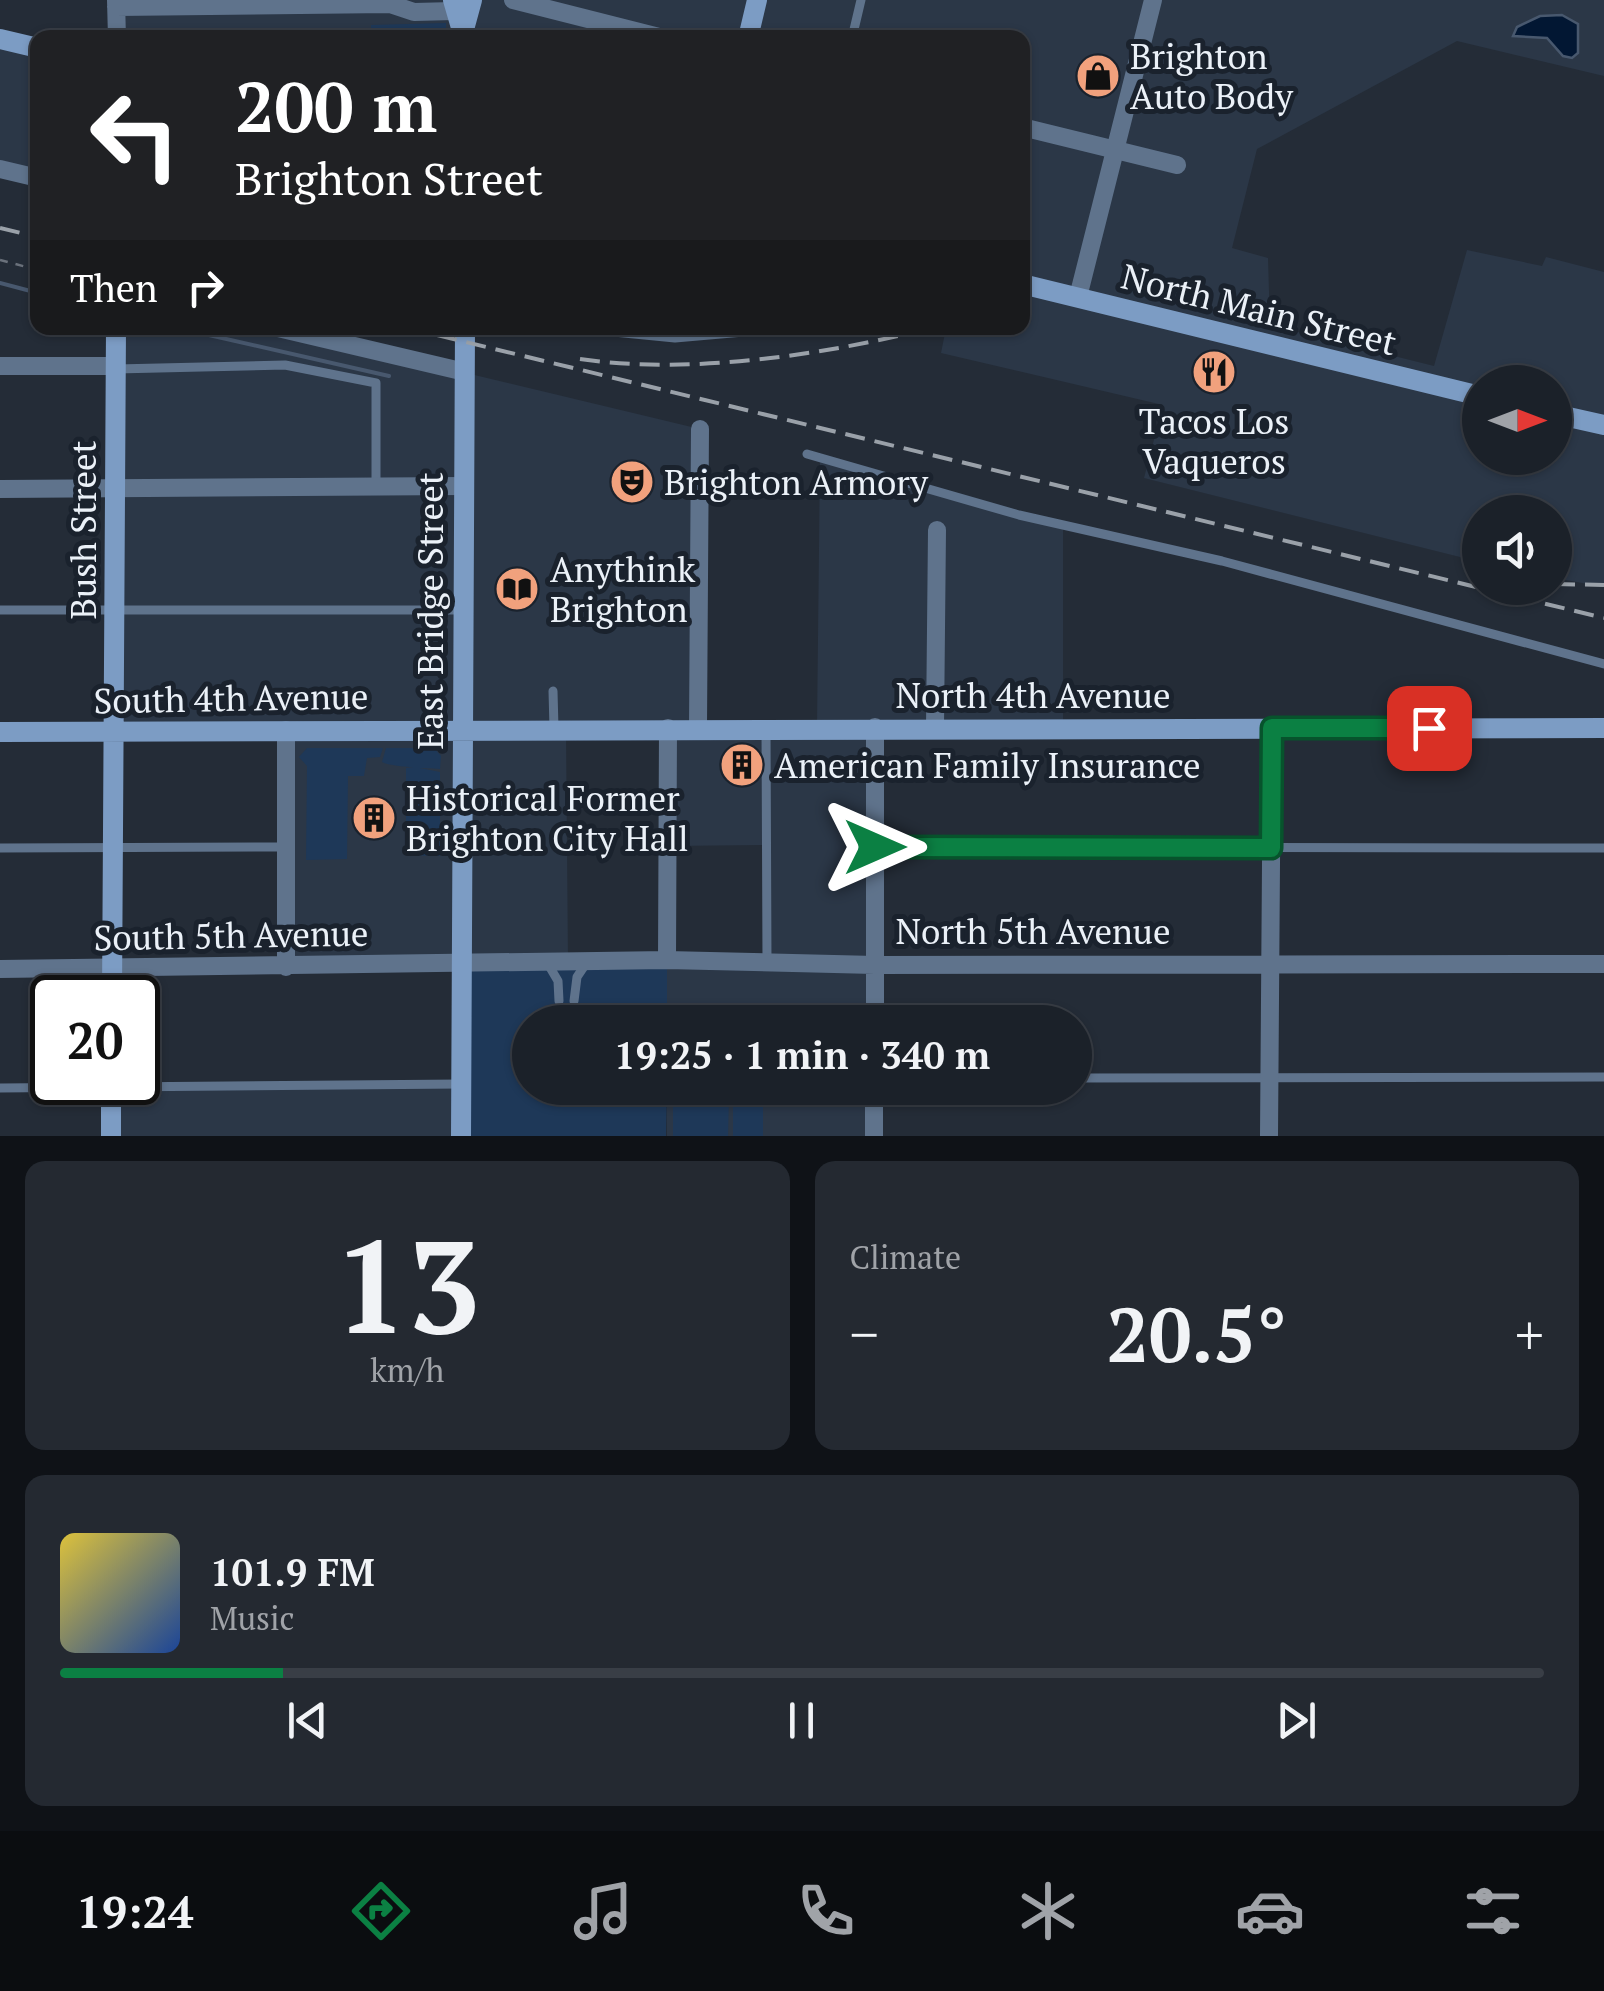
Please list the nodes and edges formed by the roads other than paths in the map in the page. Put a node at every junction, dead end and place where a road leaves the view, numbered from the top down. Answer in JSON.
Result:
{"nodes":[{"id":1,"x":472,"y":0,"type":"edge"},
{"id":2,"x":513,"y":0,"type":"edge"},
{"id":3,"x":757,"y":0,"type":"edge"},
{"id":4,"x":860,"y":0,"type":"edge"},
{"id":5,"x":1153,"y":0,"type":"edge"},
{"id":6,"x":116,"y":3,"type":"edge"},
{"id":7,"x":454,"y":6,"type":"edge"},
{"id":8,"x":117,"y":30,"type":"edge"},
{"id":9,"x":462,"y":30,"type":"edge"},
{"id":10,"x":465,"y":30,"type":"edge"},
{"id":11,"x":631,"y":30,"type":"edge"},
{"id":12,"x":750,"y":30,"type":"edge"},
{"id":13,"x":854,"y":30,"type":"edge"},
{"id":14,"x":0,"y":39,"type":"edge"},
{"id":15,"x":30,"y":46,"type":"edge"},
{"id":16,"x":1030,"y":129,"type":"edge"},
{"id":17,"x":1114,"y":150,"type":"junction"},
{"id":18,"x":1176,"y":165,"type":"dead end"},
{"id":19,"x":0,"y":169,"type":"edge"},
{"id":20,"x":30,"y":176,"type":"edge"},
{"id":21,"x":1030,"y":286,"type":"edge"},
{"id":22,"x":1078,"y":297,"type":"junction"},
{"id":23,"x":116,"y":335,"type":"edge"},
{"id":24,"x":308,"y":335,"type":"edge"},
{"id":25,"x":464,"y":335,"type":"edge"},
{"id":26,"x":644,"y":335,"type":"edge"},
{"id":27,"x":710,"y":335,"type":"edge"},
{"id":28,"x":0,"y":366,"type":"edge"},
{"id":29,"x":116,"y":367,"type":"junction"},
{"id":30,"x":465,"y":372,"type":"junction"},
{"id":31,"x":1462,"y":392,"type":"edge"},
{"id":32,"x":1572,"y":418,"type":"edge"},
{"id":33,"x":1604,"y":426,"type":"edge"},
{"id":34,"x":700,"y":429,"type":"dead end"},
{"id":35,"x":807,"y":454,"type":"dead end"},
{"id":36,"x":464,"y":486,"type":"junction"},
{"id":37,"x":376,"y":487,"type":"junction"},
{"id":38,"x":116,"y":488,"type":"junction"},
{"id":39,"x":0,"y":489,"type":"edge"},
{"id":40,"x":937,"y":530,"type":"dead end"},
{"id":41,"x":0,"y":610,"type":"edge"},
{"id":42,"x":116,"y":610,"type":"junction"},
{"id":43,"x":462,"y":610,"type":"junction"},
{"id":44,"x":1604,"y":664,"type":"edge"},
{"id":45,"x":553,"y":691,"type":"dead end"},
{"id":46,"x":876,"y":727,"type":"junction"},
{"id":47,"x":935,"y":727,"type":"junction"},
{"id":48,"x":668,"y":728,"type":"junction"},
{"id":49,"x":698,"y":728,"type":"junction"},
{"id":50,"x":766,"y":728,"type":"junction"},
{"id":51,"x":1272,"y":728,"type":"junction"},
{"id":52,"x":1604,"y":728,"type":"edge"},
{"id":53,"x":462,"y":729,"type":"junction"},
{"id":54,"x":554,"y":729,"type":"junction"},
{"id":55,"x":286,"y":730,"type":"junction"},
{"id":56,"x":0,"y":732,"type":"edge"},
{"id":57,"x":115,"y":732,"type":"junction"},
{"id":58,"x":114,"y":847,"type":"junction"},
{"id":59,"x":286,"y":847,"type":"junction"},
{"id":60,"x":875,"y":847,"type":"junction"},
{"id":61,"x":0,"y":848,"type":"edge"},
{"id":62,"x":1271,"y":848,"type":"junction"},
{"id":63,"x":1604,"y":848,"type":"edge"},
{"id":64,"x":667,"y":960,"type":"junction"},
{"id":65,"x":588,"y":961,"type":"junction"},
{"id":66,"x":546,"y":962,"type":"junction"},
{"id":67,"x":767,"y":962,"type":"junction"},
{"id":68,"x":1271,"y":962,"type":"junction"},
{"id":69,"x":462,"y":964,"type":"junction"},
{"id":70,"x":1604,"y":964,"type":"edge"},
{"id":71,"x":875,"y":965,"type":"junction"},
{"id":72,"x":286,"y":966,"type":"junction"},
{"id":73,"x":0,"y":969,"type":"edge"},
{"id":74,"x":112,"y":969,"type":"junction"},
{"id":75,"x":112,"y":975,"type":"edge"},
{"id":76,"x":559,"y":1001,"type":"dead end"},
{"id":77,"x":574,"y":1001,"type":"dead end"},
{"id":78,"x":874,"y":1005,"type":"edge"},
{"id":79,"x":1092,"y":1078,"type":"edge"},
{"id":80,"x":1270,"y":1078,"type":"junction"},
{"id":81,"x":1604,"y":1078,"type":"edge"},
{"id":82,"x":461,"y":1084,"type":"junction"},
{"id":83,"x":160,"y":1085,"type":"edge"},
{"id":84,"x":30,"y":1087,"type":"edge"},
{"id":85,"x":0,"y":1088,"type":"edge"},
{"id":86,"x":111,"y":1105,"type":"edge"},
{"id":87,"x":874,"y":1105,"type":"edge"},
{"id":88,"x":111,"y":1136,"type":"edge"},
{"id":89,"x":460,"y":1136,"type":"edge"},
{"id":90,"x":874,"y":1136,"type":"edge"},
{"id":91,"x":1269,"y":1136,"type":"edge"}],
"edges":[{"from":1,"to":10,"type":"street"},
{"from":2,"to":11,"type":"street"},
{"from":3,"to":12,"type":"street"},
{"from":4,"to":13,"type":"lane"},
{"from":5,"to":17,"type":"street"},
{"from":6,"to":7,"type":"street"},
{"from":6,"to":8,"type":"street"},
{"from":7,"to":9,"type":"street"},
{"from":14,"to":15,"type":"street"},
{"from":16,"to":17,"type":"street"},
{"from":17,"to":18,"type":"street"},
{"from":17,"to":22,"type":"street"},
{"from":19,"to":20,"type":"street"},
{"from":21,"to":22,"type":"street","name":"North Main Street"},
{"from":22,"to":31,"type":"street","name":"North Main Street"},
{"from":23,"to":29,"type":"street","name":"Bush Street"},
{"from":24,"to":30,"type":"street"},
{"from":25,"to":30,"type":"street","name":"East Bridge Street"},
{"from":26,"to":27,"type":"lane"},
{"from":28,"to":29,"type":"street"},
{"from":29,"to":37,"type":"lane"},
{"from":29,"to":38,"type":"street","name":"Bush Street"},
{"from":30,"to":36,"type":"street","name":"East Bridge Street"},
{"from":32,"to":33,"type":"street"},
{"from":34,"to":49,"type":"street"},
{"from":35,"to":44,"type":"lane"},
{"from":36,"to":37,"type":"street"},
{"from":36,"to":43,"type":"street","name":"East Bridge Street"},
{"from":37,"to":38,"type":"street"},
{"from":38,"to":39,"type":"street"},
{"from":38,"to":42,"type":"street","name":"Bush Street"},
{"from":40,"to":47,"type":"street"},
{"from":41,"to":42,"type":"lane"},
{"from":42,"to":43,"type":"lane"},
{"from":42,"to":57,"type":"street","name":"Bush Street"},
{"from":43,"to":53,"type":"street","name":"East Bridge Street"},
{"from":45,"to":54,"type":"lane"},
{"from":46,"to":47,"type":"street","name":"North 4th Avenue"},
{"from":46,"to":50,"type":"street","name":"North 4th Avenue"},
{"from":46,"to":60,"type":"street"},
{"from":47,"to":51,"type":"street","name":"North 4th Avenue"},
{"from":48,"to":49,"type":"street","name":"North 4th Avenue"},
{"from":48,"to":54,"type":"street","name":"North 4th Avenue"},
{"from":48,"to":64,"type":"street"},
{"from":49,"to":50,"type":"street","name":"North 4th Avenue"},
{"from":50,"to":67,"type":"lane"},
{"from":51,"to":52,"type":"street","name":"North 4th Avenue"},
{"from":51,"to":62,"type":"street"},
{"from":53,"to":54,"type":"street","name":"North 4th Avenue"},
{"from":53,"to":55,"type":"street","name":"South 4th Avenue"},
{"from":53,"to":69,"type":"street","name":"East Bridge Street"},
{"from":55,"to":57,"type":"street","name":"South 4th Avenue"},
{"from":55,"to":59,"type":"street"},
{"from":56,"to":57,"type":"street","name":"South 4th Avenue"},
{"from":57,"to":58,"type":"street","name":"Bush Street"},
{"from":58,"to":59,"type":"lane"},
{"from":58,"to":61,"type":"lane"},
{"from":58,"to":74,"type":"street","name":"Bush Street"},
{"from":59,"to":72,"type":"street"},
{"from":60,"to":62,"type":"lane"},
{"from":60,"to":71,"type":"street"},
{"from":62,"to":63,"type":"lane"},
{"from":62,"to":68,"type":"street"},
{"from":64,"to":65,"type":"street","name":"North 5th Avenue"},
{"from":64,"to":67,"type":"street","name":"North 5th Avenue"},
{"from":65,"to":66,"type":"street","name":"North 5th Avenue"},
{"from":65,"to":77,"type":"lane"},
{"from":66,"to":69,"type":"street","name":"North 5th Avenue"},
{"from":66,"to":76,"type":"lane"},
{"from":67,"to":71,"type":"street","name":"North 5th Avenue"},
{"from":68,"to":70,"type":"street","name":"North 5th Avenue"},
{"from":68,"to":71,"type":"street","name":"North 5th Avenue"},
{"from":68,"to":80,"type":"street"},
{"from":69,"to":72,"type":"street","name":"South 5th Avenue"},
{"from":69,"to":82,"type":"street","name":"East Bridge Street"},
{"from":71,"to":78,"type":"street"},
{"from":72,"to":74,"type":"street","name":"South 5th Avenue"},
{"from":73,"to":74,"type":"street","name":"South 5th Avenue"},
{"from":74,"to":75,"type":"street","name":"Bush Street"},
{"from":79,"to":80,"type":"lane"},
{"from":80,"to":81,"type":"lane"},
{"from":80,"to":91,"type":"street"},
{"from":82,"to":83,"type":"lane"},
{"from":82,"to":89,"type":"street","name":"East Bridge Street"},
{"from":84,"to":85,"type":"lane"},
{"from":86,"to":88,"type":"street"},
{"from":87,"to":90,"type":"street"}]}
